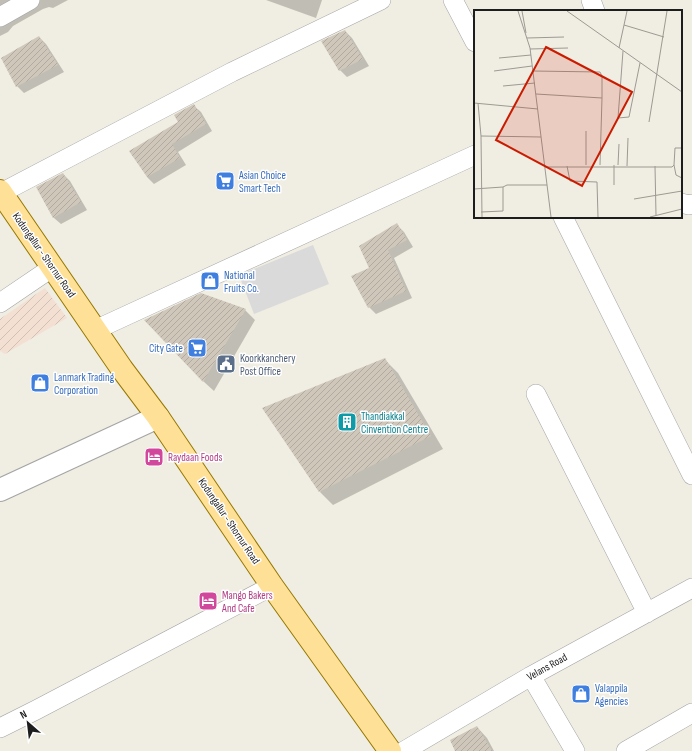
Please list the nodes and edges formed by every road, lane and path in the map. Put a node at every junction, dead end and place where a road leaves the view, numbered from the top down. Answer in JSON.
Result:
{"nodes":[{"id":1,"x":30,"y":0,"type":"edge"},
{"id":2,"x":381,"y":0,"type":"edge"},
{"id":3,"x":453,"y":0,"type":"edge"},
{"id":4,"x":591,"y":0,"type":"edge"},
{"id":5,"x":596,"y":10,"type":"edge"},
{"id":6,"x":0,"y":17,"type":"edge"},
{"id":7,"x":474,"y":40,"type":"edge"},
{"id":8,"x":474,"y":155,"type":"edge"},
{"id":9,"x":1,"y":192,"type":"edge"},
{"id":10,"x":682,"y":202,"type":"edge"},
{"id":11,"x":692,"y":204,"type":"edge"},
{"id":12,"x":564,"y":218,"type":"edge"},
{"id":13,"x":53,"y":268,"type":"junction"},
{"id":14,"x":0,"y":303,"type":"edge"},
{"id":15,"x":94,"y":330,"type":"junction"},
{"id":16,"x":536,"y":394,"type":"dead end"},
{"id":17,"x":158,"y":417,"type":"junction"},
{"id":18,"x":692,"y":475,"type":"edge"},
{"id":19,"x":0,"y":490,"type":"edge"},
{"id":20,"x":272,"y":586,"type":"junction"},
{"id":21,"x":692,"y":588,"type":"edge"},
{"id":22,"x":648,"y":613,"type":"junction"},
{"id":23,"x":531,"y":676,"type":"junction"},
{"id":24,"x":692,"y":713,"type":"edge"},
{"id":25,"x":0,"y":728,"type":"edge"},
{"id":26,"x":390,"y":751,"type":"edge"},
{"id":27,"x":404,"y":751,"type":"edge"},
{"id":28,"x":576,"y":751,"type":"edge"},
{"id":29,"x":626,"y":751,"type":"edge"}],
"edges":[{"from":1,"to":6,"type":"street"},
{"from":2,"to":9,"type":"street"},
{"from":3,"to":7,"type":"street"},
{"from":4,"to":5,"type":"street"},
{"from":8,"to":15,"type":"street"},
{"from":9,"to":13,"type":"main road","name":"Kodungallur - Shornur Road"},
{"from":10,"to":11,"type":"street"},
{"from":12,"to":18,"type":"street"},
{"from":13,"to":14,"type":"street"},
{"from":13,"to":15,"type":"main road","name":"Kodungallur - Shornur Road"},
{"from":15,"to":17,"type":"main road","name":"Kodungallur - Shornur Road"},
{"from":16,"to":22,"type":"street"},
{"from":17,"to":19,"type":"street"},
{"from":17,"to":20,"type":"main road","name":"Kodungallur - Shornur Road"},
{"from":20,"to":25,"type":"street"},
{"from":20,"to":26,"type":"main road","name":"Kodungallur - Shornur Road"},
{"from":21,"to":22,"type":"street","name":"Velans Road"},
{"from":22,"to":23,"type":"street","name":"Velans Road"},
{"from":23,"to":27,"type":"street","name":"Velans Road"},
{"from":23,"to":28,"type":"street"},
{"from":24,"to":29,"type":"street"}]}
